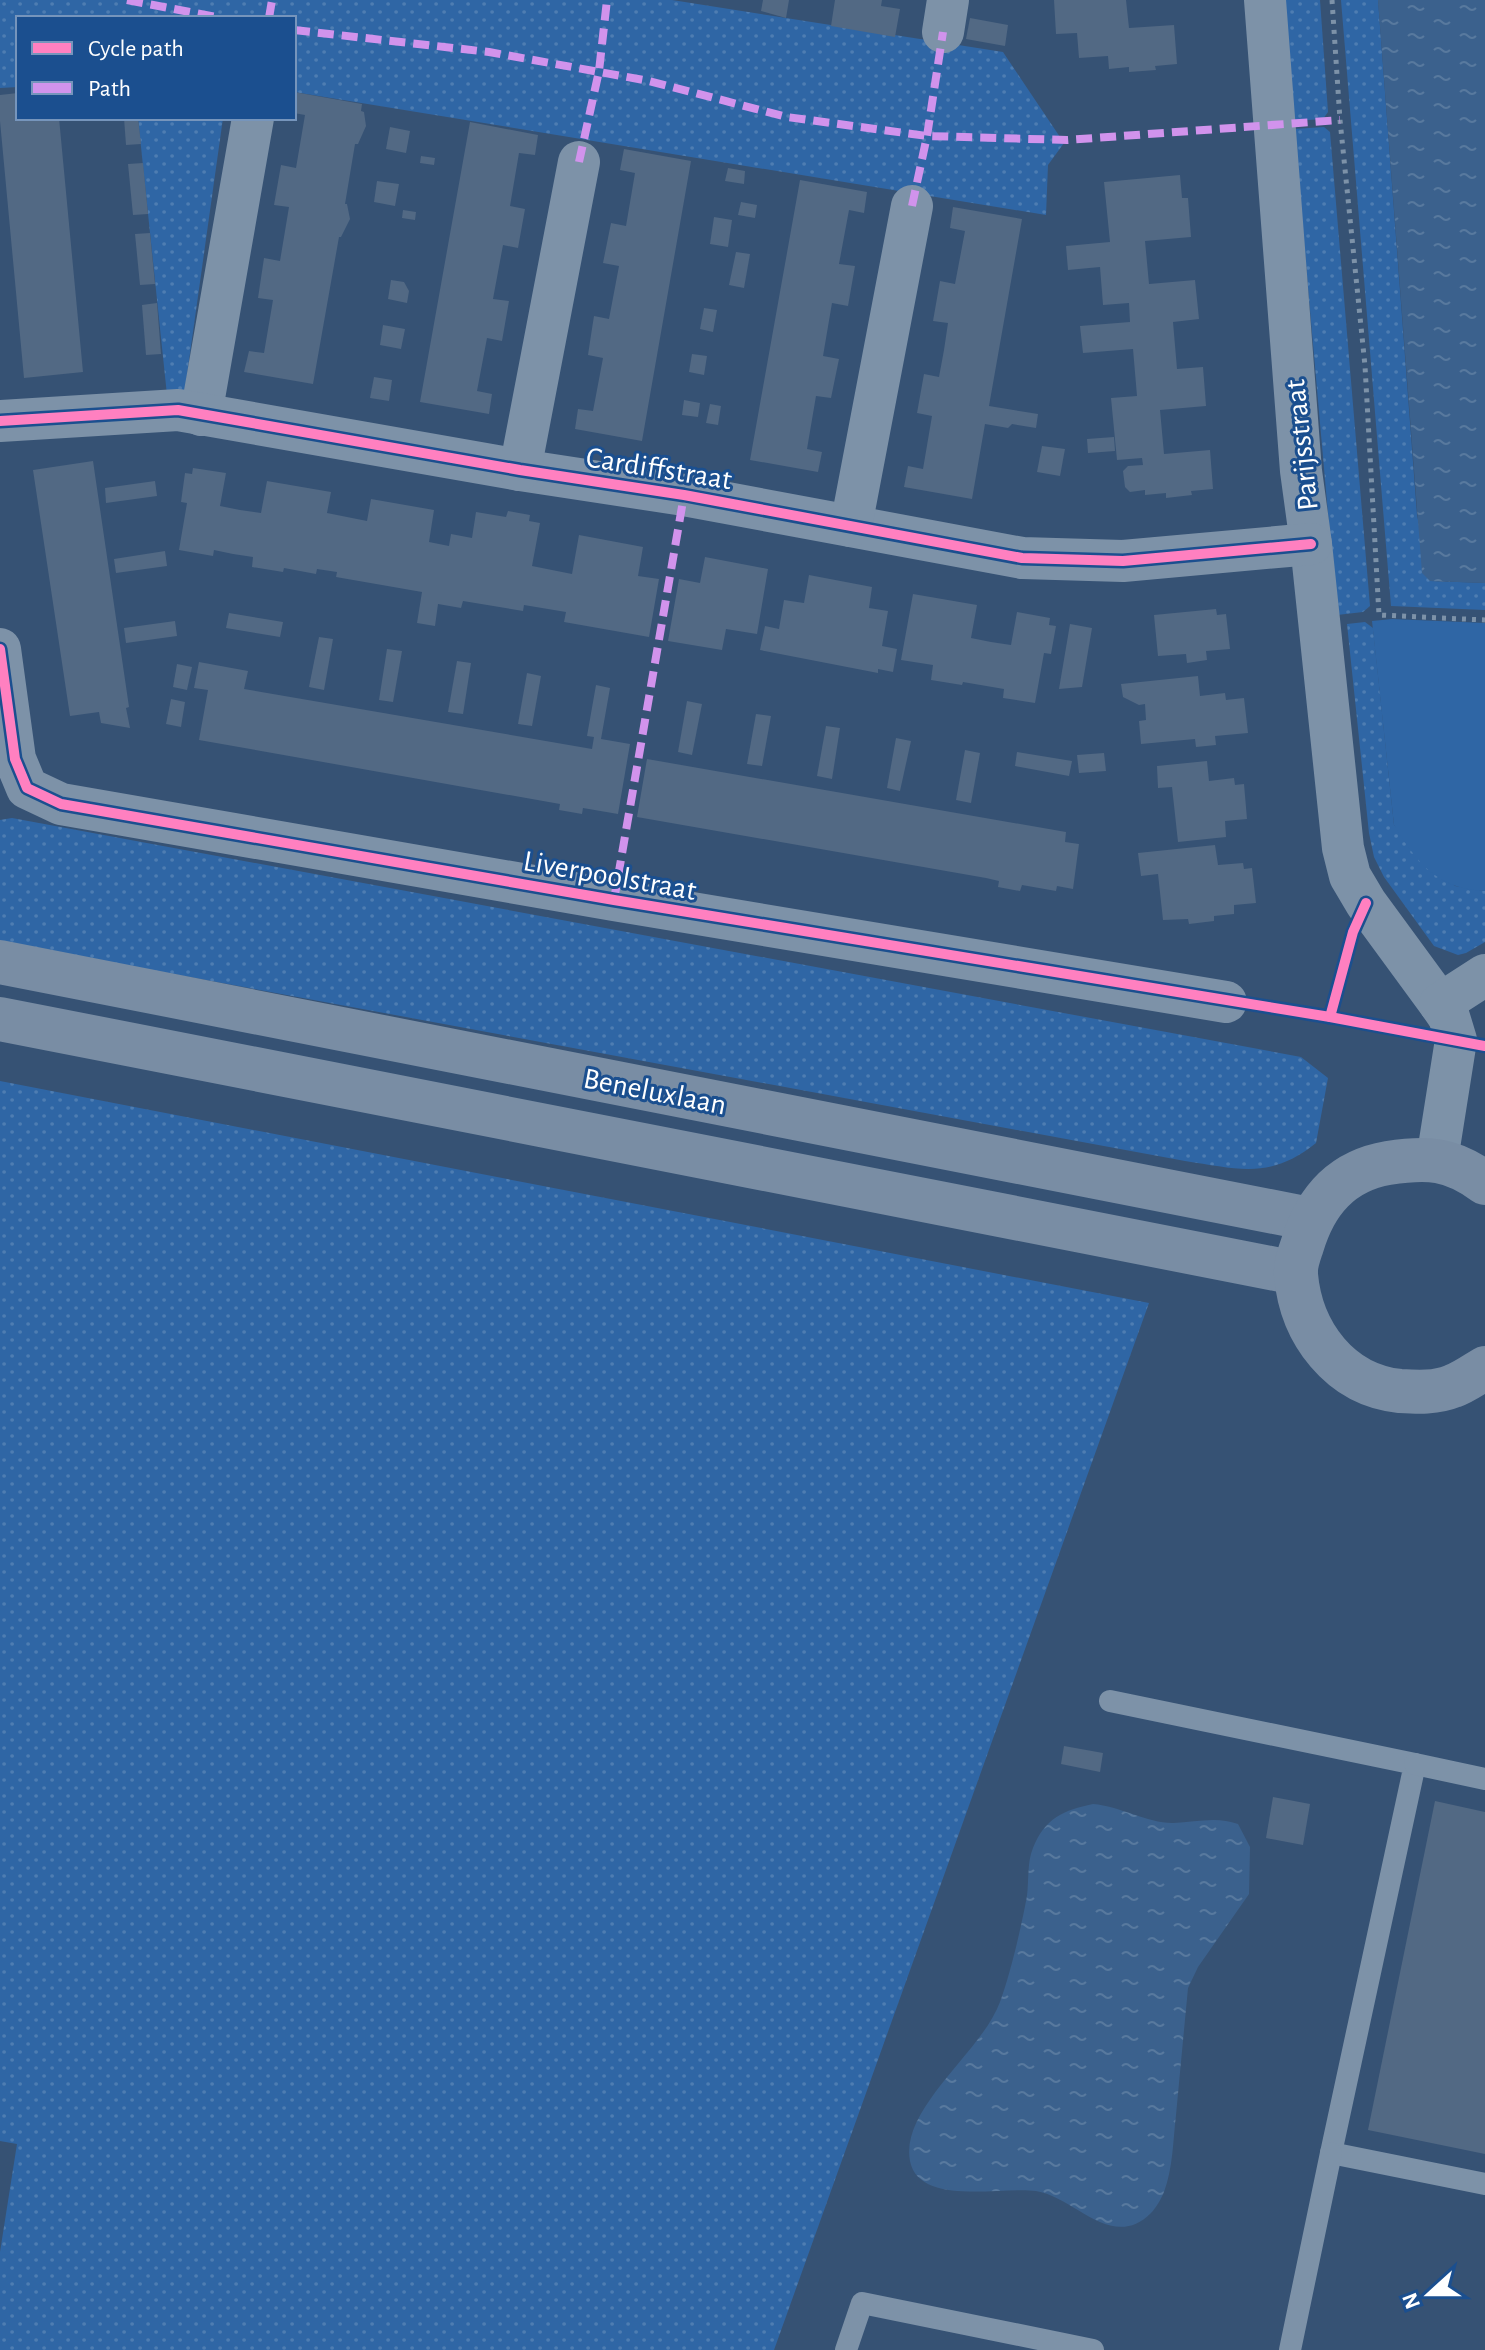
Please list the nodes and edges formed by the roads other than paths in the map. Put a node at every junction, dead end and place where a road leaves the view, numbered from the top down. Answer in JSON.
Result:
{"nodes":[{"id":1,"x":1265,"y":0,"type":"edge"},
{"id":2,"x":253,"y":120,"type":"edge"},
{"id":3,"x":579,"y":162,"type":"dead end"},
{"id":4,"x":912,"y":206,"type":"dead end"},
{"id":5,"x":201,"y":415,"type":"junction"},
{"id":6,"x":0,"y":421,"type":"edge"},
{"id":7,"x":520,"y":470,"type":"junction"},
{"id":8,"x":851,"y":526,"type":"junction"},
{"id":9,"x":1311,"y":544,"type":"junction"},
{"id":10,"x":0,"y":649,"type":"edge"},
{"id":11,"x":0,"y":962,"type":"edge"},
{"id":12,"x":1485,"y":975,"type":"edge"},
{"id":13,"x":1226,"y":1002,"type":"dead end"},
{"id":14,"x":1440,"y":1004,"type":"junction"},
{"id":15,"x":0,"y":1019,"type":"edge"},
{"id":16,"x":1437,"y":1160,"type":"junction"},
{"id":17,"x":1485,"y":1183,"type":"edge"},
{"id":18,"x":1310,"y":1219,"type":"junction"},
{"id":19,"x":1296,"y":1273,"type":"junction"},
{"id":20,"x":1485,"y":1368,"type":"edge"},
{"id":21,"x":1110,"y":1701,"type":"dead end"},
{"id":22,"x":1415,"y":1764,"type":"junction"},
{"id":23,"x":1485,"y":1779,"type":"edge"},
{"id":24,"x":1331,"y":2153,"type":"junction"},
{"id":25,"x":1485,"y":2184,"type":"edge"},
{"id":26,"x":846,"y":2350,"type":"edge"},
{"id":27,"x":1093,"y":2350,"type":"edge"},
{"id":28,"x":1290,"y":2350,"type":"edge"}],
"edges":[{"from":1,"to":9,"type":"street","name":"Parijsstraat"},
{"from":2,"to":5,"type":"street"},
{"from":3,"to":7,"type":"street"},
{"from":4,"to":8,"type":"street"},
{"from":5,"to":6,"type":"street","name":"Cardiffstraat"},
{"from":5,"to":7,"type":"street","name":"Cardiffstraat"},
{"from":7,"to":8,"type":"street","name":"Cardiffstraat"},
{"from":8,"to":9,"type":"street","name":"Cardiffstraat"},
{"from":9,"to":14,"type":"street","name":"Parijsstraat"},
{"from":10,"to":13,"type":"street","name":"Liverpoolstraat"},
{"from":11,"to":18,"type":"street","name":"Beneluxlaan"},
{"from":12,"to":14,"type":"street"},
{"from":14,"to":16,"type":"street","name":"Parijsstraat"},
{"from":15,"to":19,"type":"street","name":"Beneluxlaan"},
{"from":16,"to":17,"type":"street"},
{"from":16,"to":18,"type":"street"},
{"from":18,"to":19,"type":"street"},
{"from":19,"to":20,"type":"street"},
{"from":21,"to":22,"type":"lane"},
{"from":22,"to":23,"type":"lane"},
{"from":22,"to":24,"type":"lane"},
{"from":24,"to":25,"type":"lane"},
{"from":24,"to":28,"type":"lane"},
{"from":26,"to":27,"type":"lane"}]}
